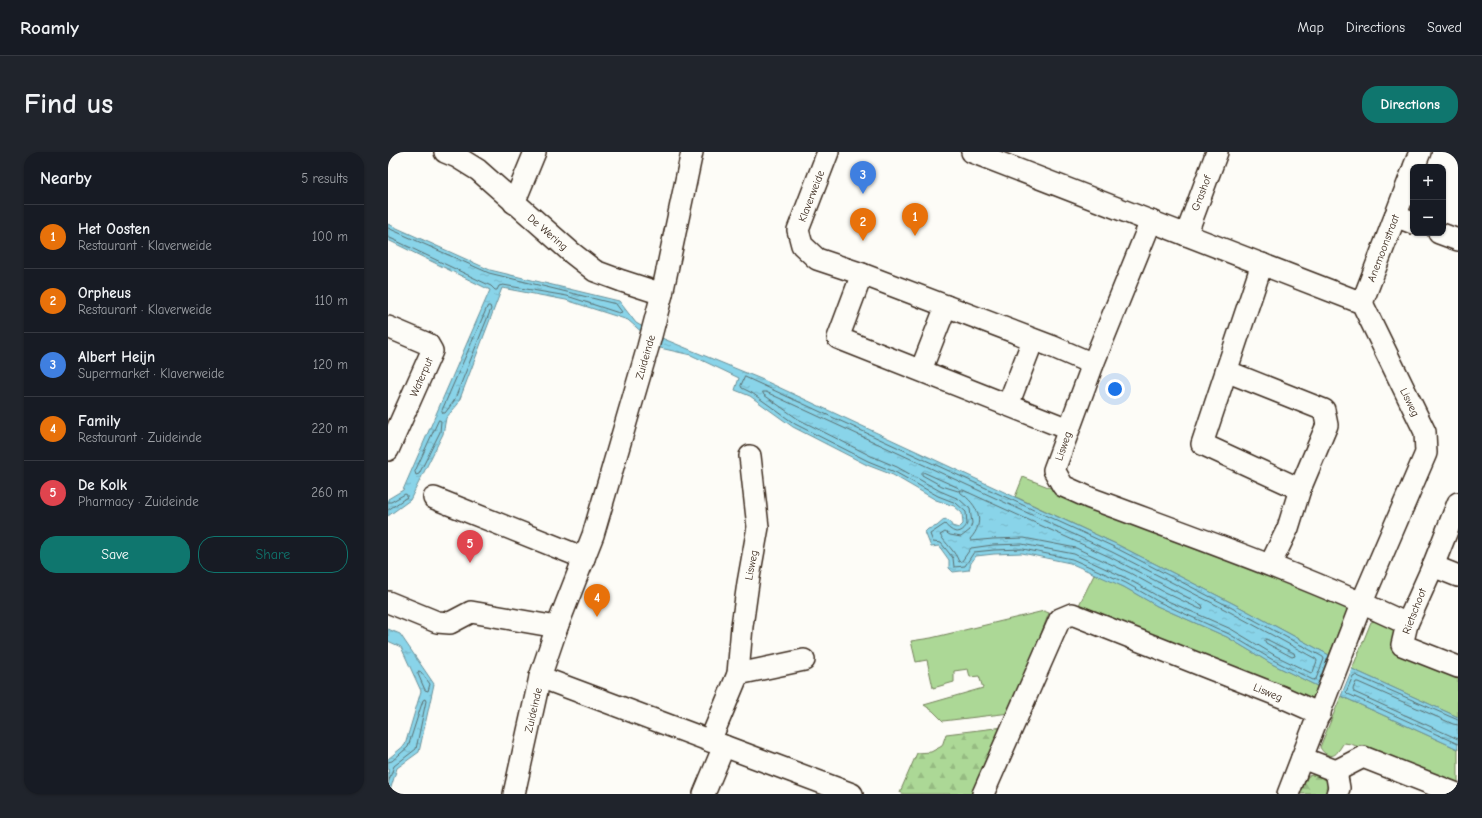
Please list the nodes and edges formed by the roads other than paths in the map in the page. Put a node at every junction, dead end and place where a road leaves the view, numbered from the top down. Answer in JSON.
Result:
{"nodes":[{"id":1,"x":445,"y":152,"type":"edge"},
{"id":2,"x":535,"y":152,"type":"edge"},
{"id":3,"x":692,"y":152,"type":"edge"},
{"id":4,"x":828,"y":152,"type":"edge"},
{"id":5,"x":972,"y":152,"type":"edge"},
{"id":6,"x":1217,"y":152,"type":"edge"},
{"id":7,"x":1420,"y":152,"type":"edge"},
{"id":8,"x":1415,"y":164,"type":"edge"},
{"id":9,"x":1410,"y":187,"type":"edge"},
{"id":10,"x":514,"y":203,"type":"junction"},
{"id":11,"x":1404,"y":220,"type":"edge"},
{"id":12,"x":1151,"y":221,"type":"junction"},
{"id":13,"x":1186,"y":235,"type":"junction"},
{"id":14,"x":1446,"y":236,"type":"edge"},
{"id":15,"x":1458,"y":240,"type":"edge"},
{"id":16,"x":1262,"y":264,"type":"junction"},
{"id":17,"x":862,"y":274,"type":"junction"},
{"id":18,"x":662,"y":294,"type":"junction"},
{"id":19,"x":1362,"y":303,"type":"junction"},
{"id":20,"x":946,"y":306,"type":"junction"},
{"id":21,"x":388,"y":327,"type":"edge"},
{"id":22,"x":1034,"y":340,"type":"junction"},
{"id":23,"x":1093,"y":364,"type":"junction"},
{"id":24,"x":921,"y":370,"type":"junction"},
{"id":25,"x":1226,"y":371,"type":"junction"},
{"id":26,"x":1008,"y":405,"type":"junction"},
{"id":27,"x":1068,"y":429,"type":"junction"},
{"id":28,"x":388,"y":450,"type":"edge"},
{"id":29,"x":750,"y":456,"type":"dead end"},
{"id":30,"x":1300,"y":489,"type":"junction"},
{"id":31,"x":434,"y":498,"type":"dead end"},
{"id":32,"x":1458,"y":503,"type":"edge"},
{"id":33,"x":584,"y":558,"type":"junction"},
{"id":34,"x":1270,"y":565,"type":"junction"},
{"id":35,"x":1433,"y":566,"type":"junction"},
{"id":36,"x":1458,"y":576,"type":"edge"},
{"id":37,"x":388,"y":602,"type":"edge"},
{"id":38,"x":1362,"y":602,"type":"junction"},
{"id":39,"x":1407,"y":624,"type":"junction"},
{"id":40,"x":557,"y":627,"type":"junction"},
{"id":41,"x":804,"y":660,"type":"dead end"},
{"id":42,"x":1458,"y":667,"type":"edge"},
{"id":43,"x":738,"y":674,"type":"junction"},
{"id":44,"x":540,"y":677,"type":"junction"},
{"id":45,"x":1322,"y":708,"type":"junction"},
{"id":46,"x":717,"y":744,"type":"junction"},
{"id":47,"x":1302,"y":758,"type":"junction"},
{"id":48,"x":1336,"y":771,"type":"junction"},
{"id":49,"x":840,"y":792,"type":"edge"},
{"id":50,"x":514,"y":794,"type":"edge"},
{"id":51,"x":704,"y":794,"type":"edge"},
{"id":52,"x":983,"y":794,"type":"edge"},
{"id":53,"x":1288,"y":794,"type":"edge"},
{"id":54,"x":1337,"y":794,"type":"edge"},
{"id":55,"x":1457,"y":794,"type":"edge"}],
"edges":[{"from":1,"to":10,"type":"street","name":"De Wering"},
{"from":2,"to":10,"type":"street"},
{"from":3,"to":18,"type":"street","name":"Zuideinde"},
{"from":4,"to":17,"type":"street","name":"Klaverweide"},
{"from":5,"to":12,"type":"street"},
{"from":6,"to":13,"type":"street","name":"Grashof"},
{"from":7,"to":8,"type":"street"},
{"from":9,"to":11,"type":"street","name":"Anemoonstraat"},
{"from":10,"to":18,"type":"street","name":"De Wering"},
{"from":11,"to":19,"type":"street","name":"Anemoonstraat"},
{"from":12,"to":13,"type":"street"},
{"from":12,"to":23,"type":"street","name":"Lisweg"},
{"from":13,"to":16,"type":"street"},
{"from":14,"to":15,"type":"street"},
{"from":16,"to":19,"type":"street"},
{"from":16,"to":25,"type":"street"},
{"from":17,"to":20,"type":"street","name":"Klaverweide"},
{"from":17,"to":24,"type":"street"},
{"from":18,"to":33,"type":"street","name":"Zuideinde"},
{"from":19,"to":38,"type":"street","name":"Lisweg"},
{"from":20,"to":22,"type":"street","name":"Klaverweide"},
{"from":20,"to":24,"type":"street"},
{"from":21,"to":28,"type":"street","name":"Waterput"},
{"from":22,"to":23,"type":"street","name":"Klaverweide"},
{"from":22,"to":26,"type":"street"},
{"from":23,"to":27,"type":"street","name":"Lisweg"},
{"from":24,"to":26,"type":"street"},
{"from":25,"to":30,"type":"street"},
{"from":25,"to":30,"type":"street"},
{"from":26,"to":27,"type":"street"},
{"from":27,"to":34,"type":"street","name":"Lisweg"},
{"from":29,"to":43,"type":"street","name":"Lisweg"},
{"from":30,"to":34,"type":"street"},
{"from":31,"to":33,"type":"street"},
{"from":32,"to":35,"type":"street","name":"Rietschoot"},
{"from":33,"to":40,"type":"street","name":"Zuideinde"},
{"from":34,"to":38,"type":"street","name":"Lisweg"},
{"from":35,"to":36,"type":"street"},
{"from":35,"to":39,"type":"street","name":"Rietschoot"},
{"from":37,"to":40,"type":"street"},
{"from":38,"to":39,"type":"street","name":"Lisweg"},
{"from":38,"to":45,"type":"street","name":"Lisweg"},
{"from":39,"to":42,"type":"street","name":"Rietschoot"},
{"from":40,"to":44,"type":"street","name":"Zuideinde"},
{"from":41,"to":43,"type":"street"},
{"from":43,"to":46,"type":"street","name":"Lisweg"},
{"from":44,"to":46,"type":"street"},
{"from":44,"to":50,"type":"street","name":"Zuideinde"},
{"from":45,"to":47,"type":"street","name":"Lisweg"},
{"from":45,"to":52,"type":"street","name":"Lisweg"},
{"from":46,"to":49,"type":"street"},
{"from":46,"to":51,"type":"street","name":"Lisweg"},
{"from":47,"to":48,"type":"street"},
{"from":47,"to":53,"type":"street","name":"Lisweg"},
{"from":48,"to":54,"type":"street"},
{"from":48,"to":55,"type":"street"}]}
